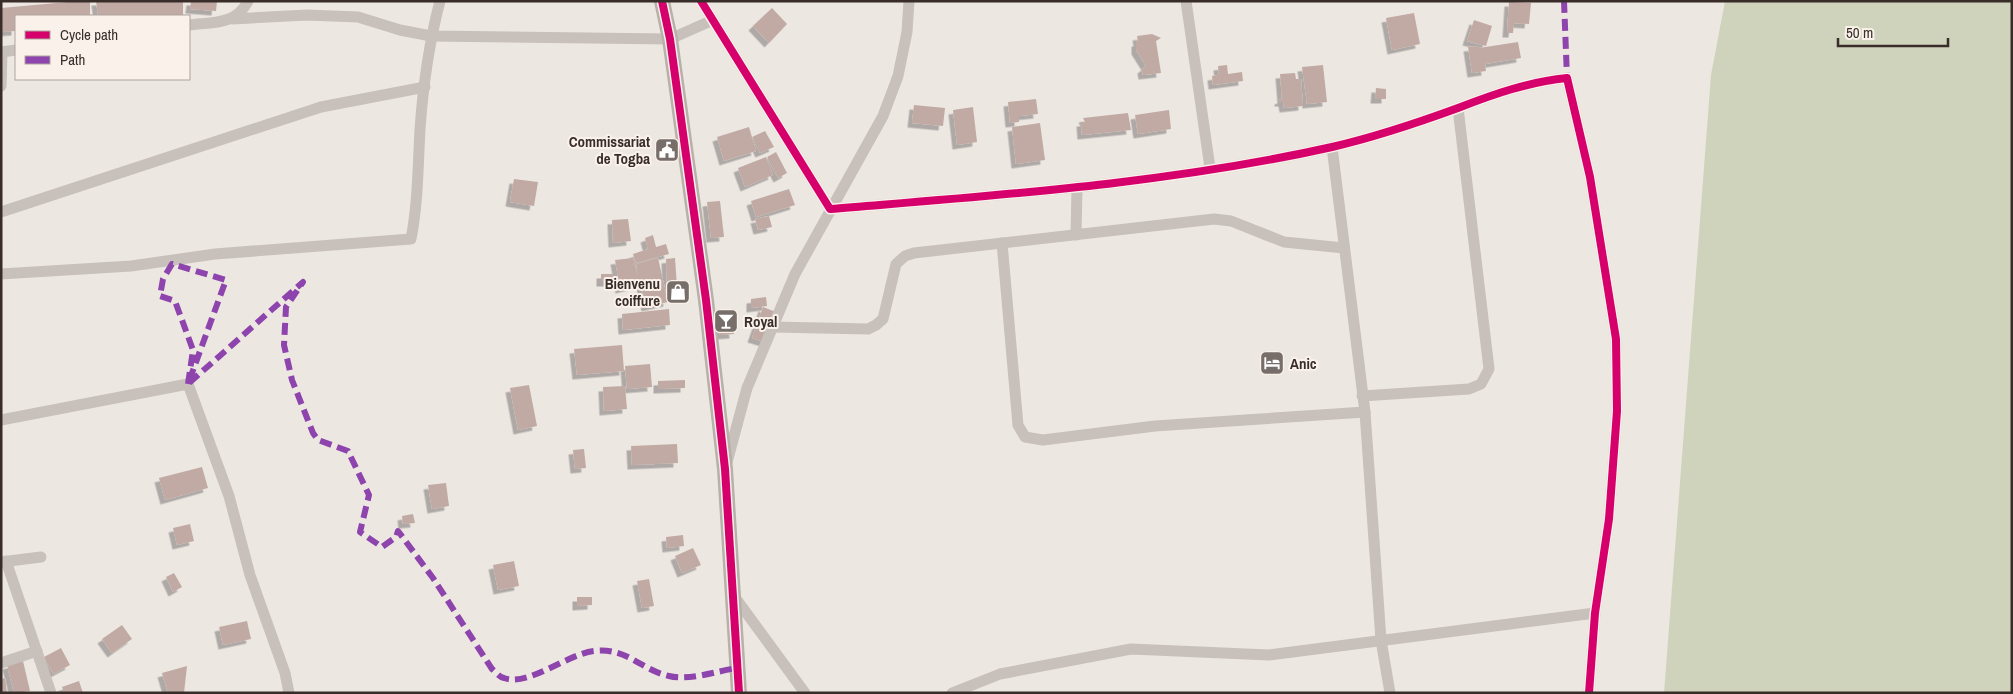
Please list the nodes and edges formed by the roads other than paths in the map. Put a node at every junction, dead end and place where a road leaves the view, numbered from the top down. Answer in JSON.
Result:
{"nodes":[{"id":1,"x":248,"y":1,"type":"edge"},
{"id":2,"x":440,"y":1,"type":"edge"},
{"id":3,"x":662,"y":1,"type":"edge"},
{"id":4,"x":701,"y":1,"type":"edge"},
{"id":5,"x":909,"y":1,"type":"edge"},
{"id":6,"x":1186,"y":1,"type":"edge"},
{"id":7,"x":233,"y":19,"type":"junction"},
{"id":8,"x":713,"y":20,"type":"junction"},
{"id":9,"x":190,"y":25,"type":"edge"},
{"id":10,"x":431,"y":36,"type":"junction"},
{"id":11,"x":670,"y":39,"type":"junction"},
{"id":12,"x":15,"y":50,"type":"edge"},
{"id":13,"x":2,"y":52,"type":"edge"},
{"id":14,"x":1,"y":86,"type":"edge"},
{"id":15,"x":425,"y":87,"type":"junction"},
{"id":16,"x":1458,"y":108,"type":"junction"},
{"id":17,"x":1332,"y":147,"type":"junction"},
{"id":18,"x":1210,"y":168,"type":"junction"},
{"id":19,"x":1077,"y":187,"type":"junction"},
{"id":20,"x":830,"y":209,"type":"junction"},
{"id":21,"x":1,"y":212,"type":"edge"},
{"id":22,"x":1076,"y":235,"type":"junction"},
{"id":23,"x":1002,"y":243,"type":"junction"},
{"id":24,"x":1344,"y":248,"type":"junction"},
{"id":25,"x":1,"y":274,"type":"edge"},
{"id":26,"x":774,"y":326,"type":"junction"},
{"id":27,"x":1362,"y":396,"type":"junction"},
{"id":28,"x":1365,"y":412,"type":"junction"},
{"id":29,"x":1,"y":420,"type":"edge"},
{"id":30,"x":725,"y":469,"type":"junction"},
{"id":31,"x":40,"y":557,"type":"dead end"},
{"id":32,"x":4,"y":562,"type":"edge"},
{"id":33,"x":734,"y":596,"type":"junction"},
{"id":34,"x":1595,"y":613,"type":"junction"},
{"id":35,"x":1381,"y":640,"type":"junction"},
{"id":36,"x":37,"y":651,"type":"junction"},
{"id":37,"x":1,"y":663,"type":"edge"},
{"id":38,"x":51,"y":693,"type":"edge"},
{"id":39,"x":289,"y":693,"type":"edge"},
{"id":40,"x":739,"y":693,"type":"edge"},
{"id":41,"x":805,"y":693,"type":"edge"},
{"id":42,"x":952,"y":693,"type":"edge"},
{"id":43,"x":1390,"y":693,"type":"edge"},
{"id":44,"x":1589,"y":693,"type":"edge"}],
"edges":[{"from":1,"to":7,"type":"street"},
{"from":2,"to":10,"type":"street"},
{"from":3,"to":11,"type":"street"},
{"from":4,"to":8,"type":"street"},
{"from":5,"to":20,"type":"street"},
{"from":6,"to":18,"type":"street"},
{"from":7,"to":9,"type":"street"},
{"from":7,"to":10,"type":"street"},
{"from":8,"to":11,"type":"street"},
{"from":8,"to":20,"type":"street"},
{"from":10,"to":11,"type":"street"},
{"from":10,"to":15,"type":"street"},
{"from":11,"to":30,"type":"street"},
{"from":12,"to":13,"type":"street"},
{"from":13,"to":14,"type":"street"},
{"from":15,"to":21,"type":"street"},
{"from":15,"to":25,"type":"street"},
{"from":16,"to":17,"type":"street"},
{"from":16,"to":27,"type":"street"},
{"from":16,"to":34,"type":"street"},
{"from":17,"to":18,"type":"street"},
{"from":17,"to":24,"type":"street"},
{"from":18,"to":19,"type":"street"},
{"from":19,"to":20,"type":"street"},
{"from":19,"to":22,"type":"street"},
{"from":20,"to":26,"type":"street"},
{"from":22,"to":23,"type":"street"},
{"from":22,"to":24,"type":"street"},
{"from":23,"to":26,"type":"street"},
{"from":23,"to":28,"type":"street"},
{"from":24,"to":27,"type":"street"},
{"from":26,"to":30,"type":"street"},
{"from":27,"to":28,"type":"street"},
{"from":28,"to":35,"type":"street"},
{"from":29,"to":39,"type":"street"},
{"from":30,"to":33,"type":"street"},
{"from":31,"to":32,"type":"street"},
{"from":32,"to":36,"type":"street"},
{"from":33,"to":40,"type":"street"},
{"from":33,"to":41,"type":"street"},
{"from":34,"to":35,"type":"street"},
{"from":34,"to":44,"type":"street"},
{"from":35,"to":42,"type":"street"},
{"from":35,"to":43,"type":"street"},
{"from":36,"to":37,"type":"street"},
{"from":36,"to":38,"type":"street"}]}
